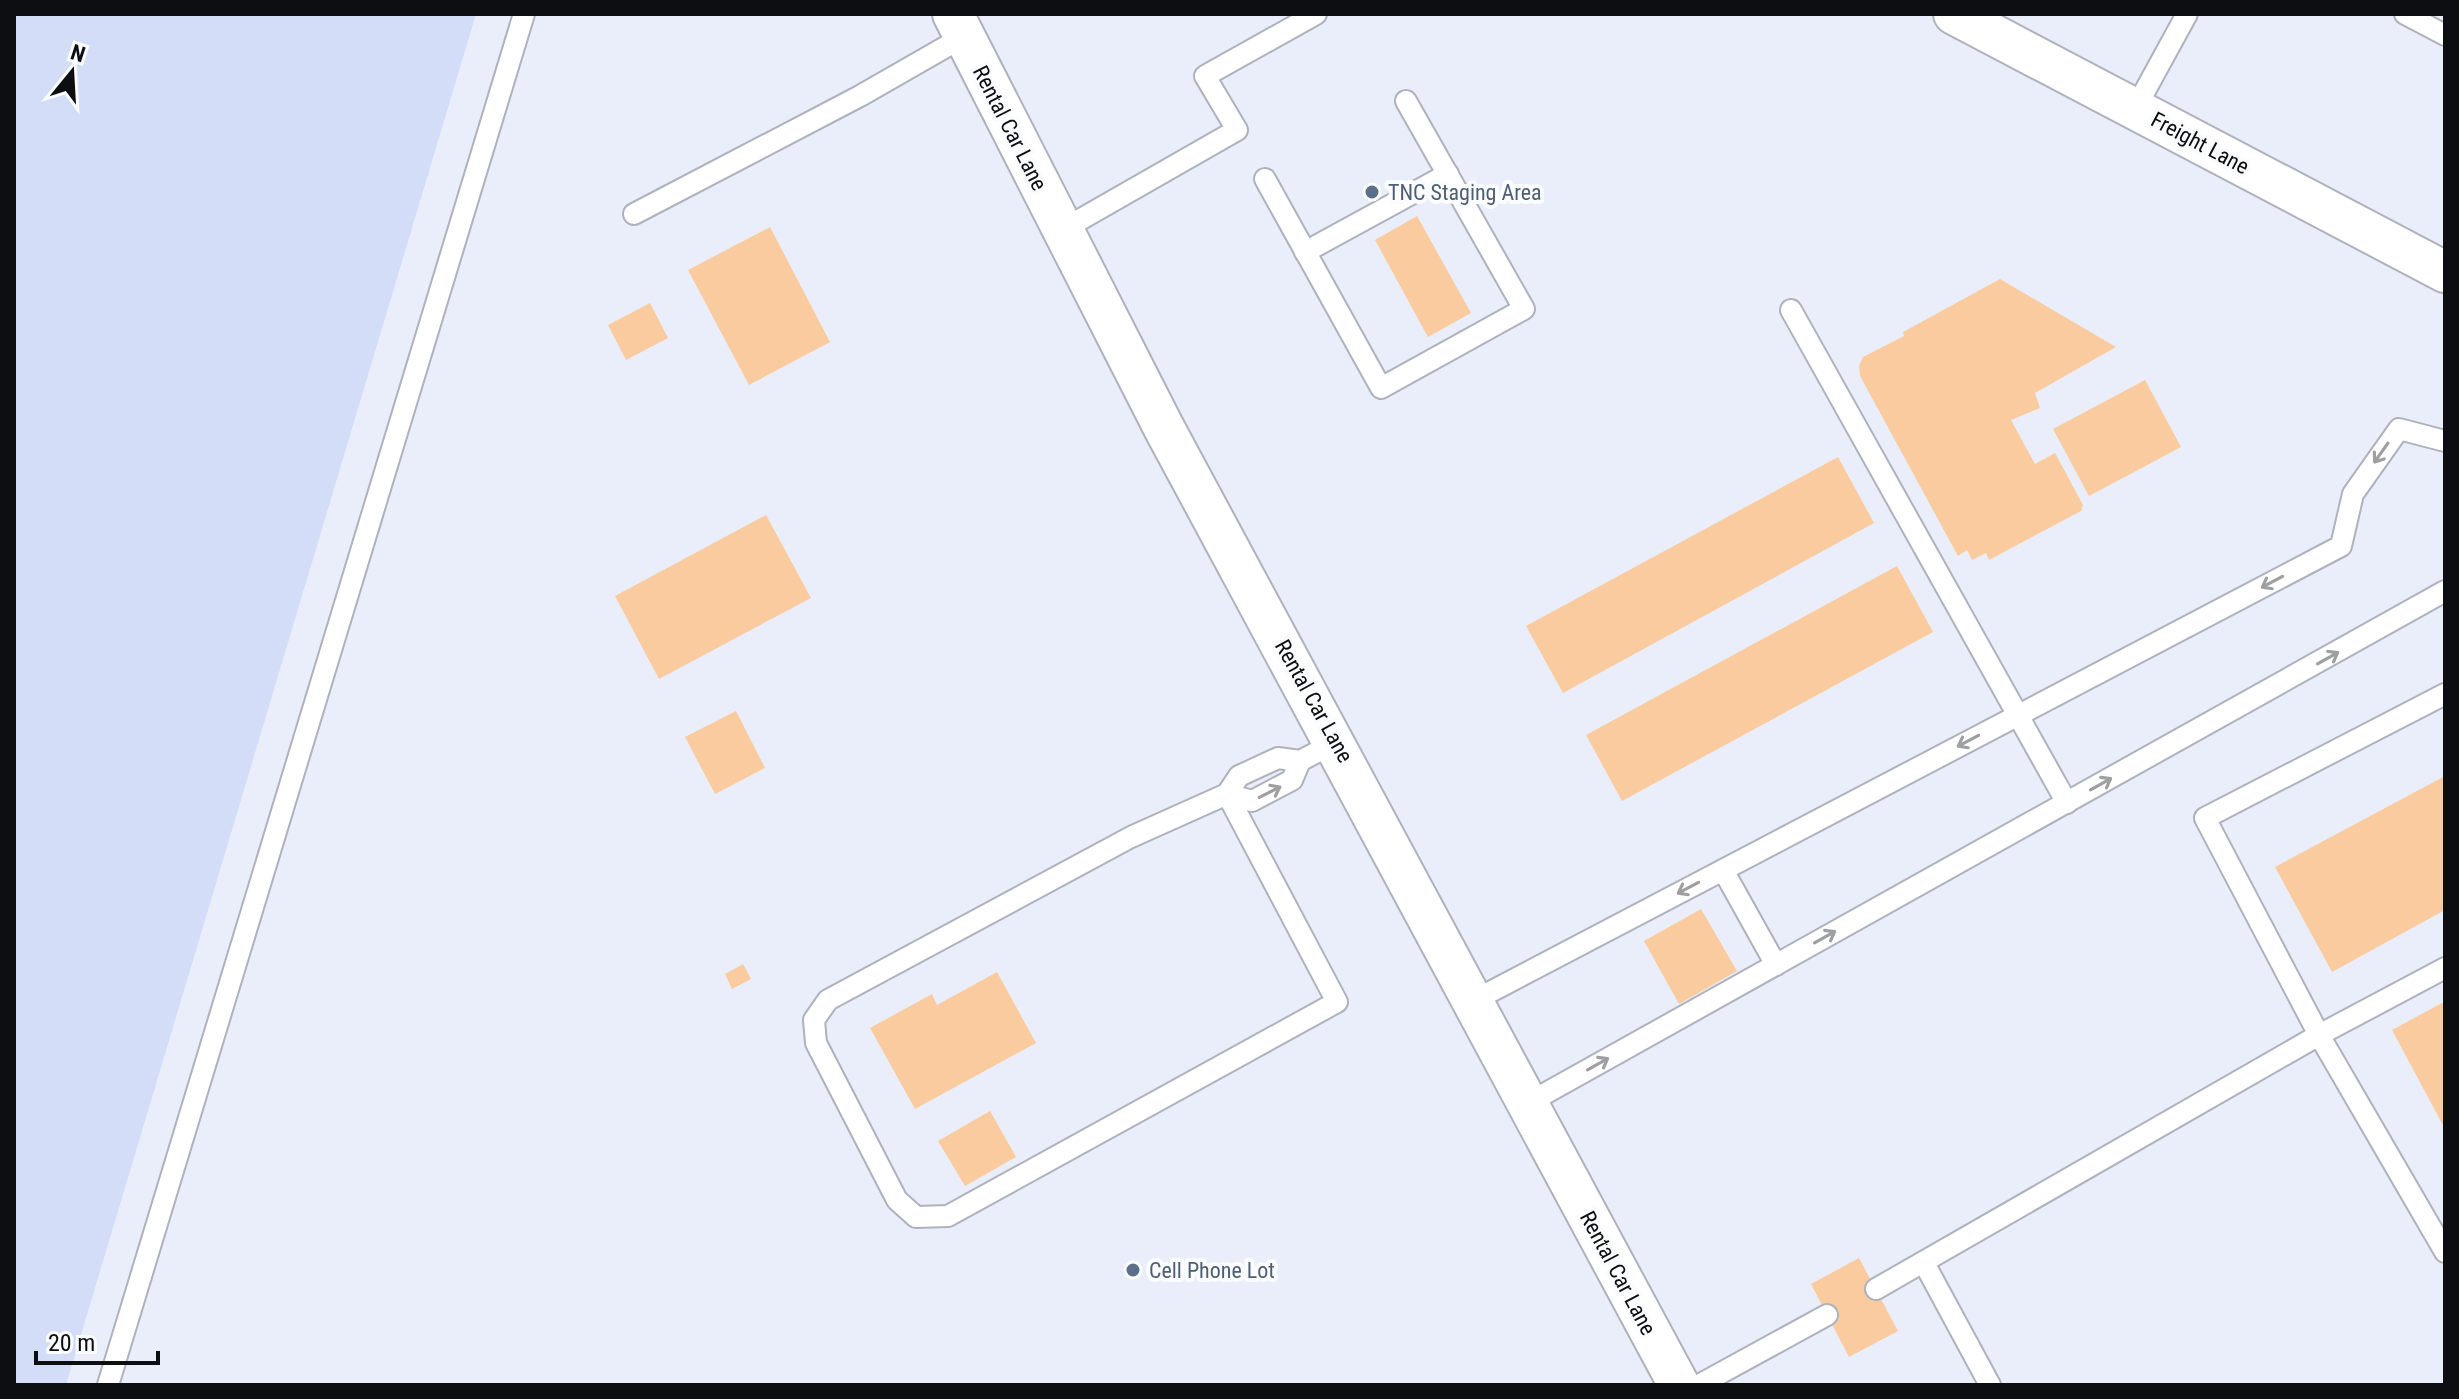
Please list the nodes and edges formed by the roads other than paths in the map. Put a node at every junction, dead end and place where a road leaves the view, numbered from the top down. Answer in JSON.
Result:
{"nodes":[{"id":1,"x":524,"y":14,"type":"edge"},
{"id":2,"x":1316,"y":14,"type":"edge"},
{"id":3,"x":1954,"y":14,"type":"edge"},
{"id":4,"x":2187,"y":14,"type":"edge"},
{"id":5,"x":2405,"y":14,"type":"edge"},
{"id":6,"x":958,"y":26,"type":"edge"},
{"id":7,"x":2445,"y":35,"type":"edge"},
{"id":8,"x":1406,"y":101,"type":"dead end"},
{"id":9,"x":2135,"y":109,"type":"junction"},
{"id":10,"x":1448,"y":174,"type":"junction"},
{"id":11,"x":1265,"y":179,"type":"dead end"},
{"id":12,"x":634,"y":214,"type":"dead end"},
{"id":13,"x":1062,"y":230,"type":"junction"},
{"id":14,"x":1305,"y":252,"type":"junction"},
{"id":15,"x":2445,"y":272,"type":"edge"},
{"id":16,"x":1791,"y":310,"type":"dead end"},
{"id":17,"x":2445,"y":441,"type":"edge"},
{"id":18,"x":2445,"y":591,"type":"edge"},
{"id":19,"x":2445,"y":694,"type":"edge"},
{"id":20,"x":2019,"y":715,"type":"junction"},
{"id":21,"x":1336,"y":742,"type":"junction"},
{"id":22,"x":1227,"y":794,"type":"junction"},
{"id":23,"x":2067,"y":803,"type":"junction"},
{"id":24,"x":1723,"y":870,"type":"junction"},
{"id":25,"x":1776,"y":965,"type":"junction"},
{"id":26,"x":2445,"y":968,"type":"edge"},
{"id":27,"x":1475,"y":1000,"type":"junction"},
{"id":28,"x":2319,"y":1035,"type":"junction"},
{"id":29,"x":1530,"y":1102,"type":"junction"},
{"id":30,"x":2445,"y":1252,"type":"edge"},
{"id":31,"x":1924,"y":1263,"type":"junction"},
{"id":32,"x":1876,"y":1289,"type":"dead end"},
{"id":33,"x":1827,"y":1315,"type":"dead end"},
{"id":34,"x":108,"y":1385,"type":"edge"},
{"id":35,"x":1679,"y":1385,"type":"edge"},
{"id":36,"x":1699,"y":1385,"type":"edge"},
{"id":37,"x":1990,"y":1385,"type":"edge"}],
"edges":[{"from":1,"to":34,"type":"lane"},
{"from":2,"to":13,"type":"lane"},
{"from":3,"to":9,"type":"street","name":"Freight Lane"},
{"from":4,"to":9,"type":"lane"},
{"from":5,"to":7,"type":"lane"},
{"from":6,"to":12,"type":"lane"},
{"from":6,"to":13,"type":"street","name":"Rental Car Lane"},
{"from":8,"to":10,"type":"lane"},
{"from":9,"to":15,"type":"street","name":"Freight Lane"},
{"from":10,"to":14,"type":"lane"},
{"from":10,"to":14,"type":"lane"},
{"from":11,"to":14,"type":"lane"},
{"from":13,"to":21,"type":"street","name":"Rental Car Lane"},
{"from":16,"to":20,"type":"lane"},
{"from":17,"to":20,"type":"lane","one_way":true},
{"from":23,"to":18,"type":"lane","one_way":true},
{"from":19,"to":28,"type":"lane"},
{"from":20,"to":23,"type":"lane"},
{"from":20,"to":24,"type":"lane","one_way":true},
{"from":21,"to":22,"type":"lane"},
{"from":21,"to":27,"type":"street","name":"Rental Car Lane"},
{"from":22,"to":22,"type":"lane"},
{"from":25,"to":23,"type":"lane","one_way":true},
{"from":24,"to":25,"type":"lane"},
{"from":24,"to":27,"type":"lane","one_way":true},
{"from":29,"to":25,"type":"lane","one_way":true},
{"from":26,"to":28,"type":"lane"},
{"from":27,"to":29,"type":"street","name":"Rental Car Lane"},
{"from":28,"to":30,"type":"lane"},
{"from":28,"to":31,"type":"lane"},
{"from":29,"to":35,"type":"street","name":"Rental Car Lane"},
{"from":31,"to":32,"type":"lane"},
{"from":31,"to":37,"type":"lane"},
{"from":33,"to":36,"type":"lane"}]}
